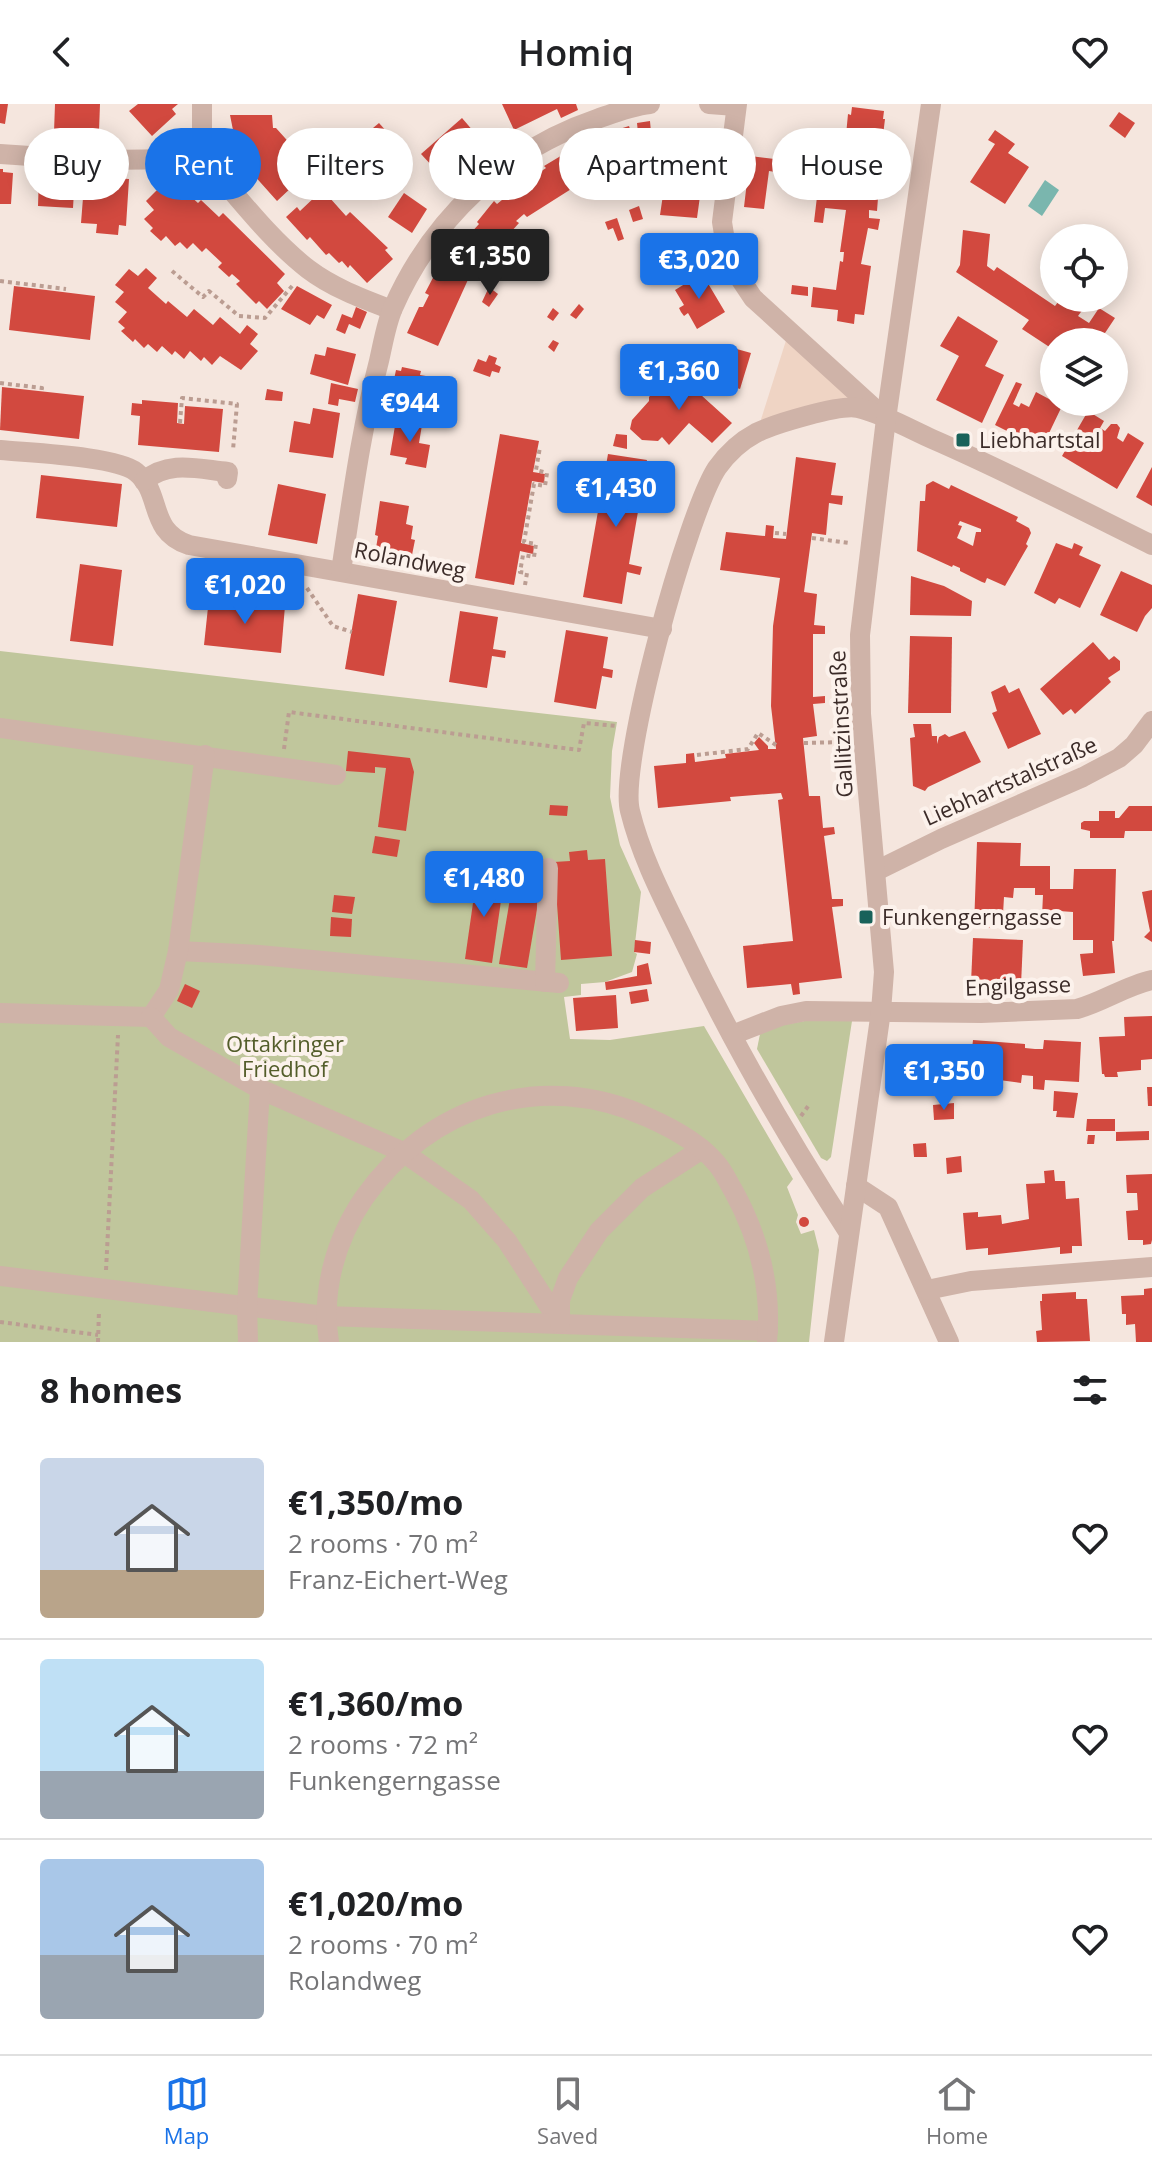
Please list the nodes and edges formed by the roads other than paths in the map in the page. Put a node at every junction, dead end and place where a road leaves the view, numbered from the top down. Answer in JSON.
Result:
{"nodes":[{"id":1,"x":202,"y":104,"type":"edge"},
{"id":2,"x":650,"y":104,"type":"edge"},
{"id":3,"x":709,"y":104,"type":"edge"},
{"id":4,"x":931,"y":104,"type":"edge"},
{"id":5,"x":737,"y":105,"type":"edge"},
{"id":6,"x":202,"y":128,"type":"edge"},
{"id":7,"x":0,"y":154,"type":"edge"},
{"id":8,"x":145,"y":160,"type":"edge"},
{"id":9,"x":242,"y":200,"type":"edge"},
{"id":10,"x":392,"y":310,"type":"junction"},
{"id":11,"x":886,"y":419,"type":"junction"},
{"id":12,"x":0,"y":450,"type":"edge"},
{"id":13,"x":228,"y":475,"type":"road end"},
{"id":14,"x":144,"y":481,"type":"junction"},
{"id":15,"x":1152,"y":545,"type":"edge"},
{"id":16,"x":341,"y":571,"type":"junction"},
{"id":17,"x":662,"y":629,"type":"junction"},
{"id":18,"x":1152,"y":721,"type":"edge"},
{"id":19,"x":0,"y":728,"type":"edge"},
{"id":20,"x":205,"y":755,"type":"junction"},
{"id":21,"x":336,"y":775,"type":"dead end"},
{"id":22,"x":548,"y":868,"type":"dead end"},
{"id":23,"x":876,"y":871,"type":"junction"},
{"id":24,"x":178,"y":951,"type":"junction"},
{"id":25,"x":1152,"y":980,"type":"edge"},
{"id":26,"x":881,"y":1011,"type":"junction"},
{"id":27,"x":0,"y":1013,"type":"edge"},
{"id":28,"x":151,"y":1017,"type":"junction"},
{"id":29,"x":732,"y":1035,"type":"junction"},
{"id":30,"x":260,"y":1089,"type":"junction"},
{"id":31,"x":702,"y":1149,"type":"junction"},
{"id":32,"x":403,"y":1152,"type":"junction"},
{"id":33,"x":856,"y":1186,"type":"junction"},
{"id":34,"x":849,"y":1233,"type":"junction"},
{"id":35,"x":1152,"y":1267,"type":"edge"},
{"id":36,"x":0,"y":1276,"type":"edge"},
{"id":37,"x":927,"y":1290,"type":"junction"},
{"id":38,"x":247,"y":1306,"type":"junction"},
{"id":39,"x":325,"y":1316,"type":"junction"},
{"id":40,"x":560,"y":1323,"type":"junction"},
{"id":41,"x":767,"y":1337,"type":"edge"},
{"id":42,"x":248,"y":1342,"type":"edge"},
{"id":43,"x":329,"y":1342,"type":"edge"},
{"id":44,"x":834,"y":1342,"type":"edge"},
{"id":45,"x":949,"y":1342,"type":"edge"}],
"edges":[{"from":1,"to":6,"type":"street"},
{"from":2,"to":10,"type":"street"},
{"from":3,"to":5,"type":"street"},
{"from":4,"to":11,"type":"street","name":"Gallitzinstraße"},
{"from":5,"to":11,"type":"street"},
{"from":7,"to":8,"type":"street"},
{"from":9,"to":10,"type":"street"},
{"from":10,"to":16,"type":"street"},
{"from":11,"to":15,"type":"street"},
{"from":11,"to":17,"type":"street"},
{"from":11,"to":23,"type":"street","name":"Gallitzinstraße"},
{"from":12,"to":14,"type":"street"},
{"from":13,"to":14,"type":"street"},
{"from":14,"to":16,"type":"street","name":"Rolandweg"},
{"from":16,"to":17,"type":"street","name":"Rolandweg"},
{"from":17,"to":29,"type":"street"},
{"from":18,"to":23,"type":"street","name":"Liebhartstalstraße"},
{"from":19,"to":20,"type":"street"},
{"from":20,"to":21,"type":"street"},
{"from":20,"to":24,"type":"street"},
{"from":22,"to":24,"type":"street"},
{"from":23,"to":26,"type":"street","name":"Gallitzinstraße"},
{"from":24,"to":28,"type":"street"},
{"from":25,"to":26,"type":"street","name":"Engilgasse"},
{"from":26,"to":29,"type":"street","name":"Engilgasse"},
{"from":26,"to":33,"type":"street","name":"Gallitzinstraße"},
{"from":27,"to":28,"type":"street"},
{"from":28,"to":30,"type":"street"},
{"from":29,"to":34,"type":"street"},
{"from":30,"to":32,"type":"street"},
{"from":30,"to":38,"type":"street"},
{"from":31,"to":32,"type":"street"},
{"from":31,"to":40,"type":"street"},
{"from":31,"to":41,"type":"street"},
{"from":32,"to":39,"type":"street"},
{"from":32,"to":40,"type":"street"},
{"from":33,"to":34,"type":"street","name":"Gallitzinstraße"},
{"from":33,"to":37,"type":"street"},
{"from":34,"to":44,"type":"street","name":"Gallitzinstraße"},
{"from":35,"to":37,"type":"street"},
{"from":36,"to":38,"type":"street"},
{"from":37,"to":45,"type":"street"},
{"from":38,"to":39,"type":"street"},
{"from":38,"to":42,"type":"street"},
{"from":39,"to":40,"type":"street"},
{"from":39,"to":43,"type":"street"},
{"from":40,"to":41,"type":"street"}]}
